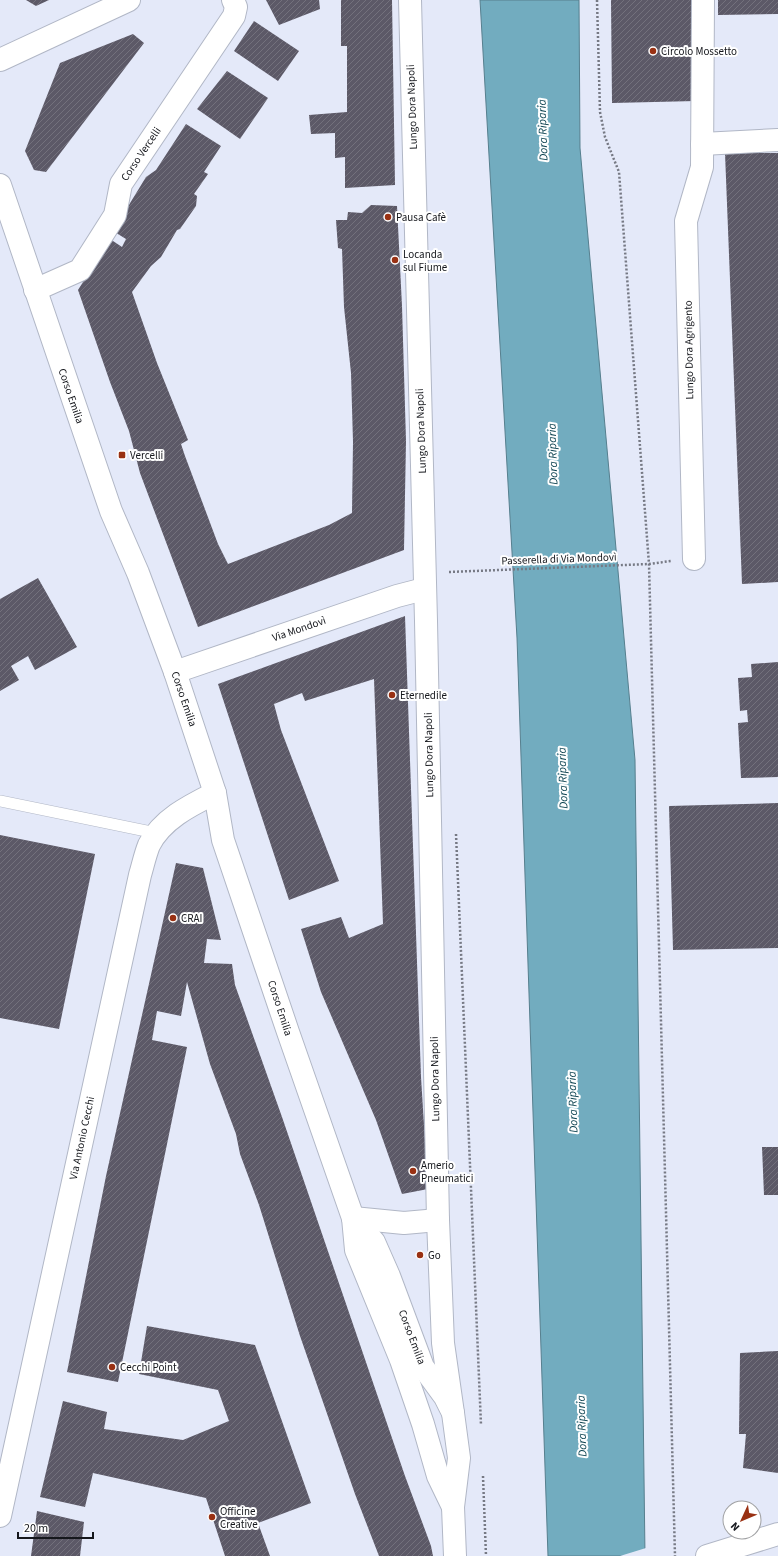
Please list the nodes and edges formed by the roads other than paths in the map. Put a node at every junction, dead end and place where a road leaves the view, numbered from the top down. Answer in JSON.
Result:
{"nodes":[{"id":1,"x":129,"y":0,"type":"edge"},
{"id":2,"x":233,"y":0,"type":"edge"},
{"id":3,"x":410,"y":0,"type":"edge"},
{"id":4,"x":703,"y":0,"type":"edge"},
{"id":5,"x":0,"y":60,"type":"edge"},
{"id":6,"x":778,"y":140,"type":"edge"},
{"id":7,"x":702,"y":144,"type":"junction"},
{"id":8,"x":0,"y":185,"type":"edge"},
{"id":9,"x":35,"y":290,"type":"junction"},
{"id":10,"x":694,"y":559,"type":"dead end"},
{"id":11,"x":424,"y":589,"type":"junction"},
{"id":12,"x":175,"y":672,"type":"junction"},
{"id":13,"x":215,"y":793,"type":"junction"},
{"id":14,"x":0,"y":801,"type":"edge"},
{"id":15,"x":156,"y":833,"type":"junction"},
{"id":16,"x":353,"y":1218,"type":"junction"},
{"id":17,"x":438,"y":1220,"type":"junction"},
{"id":18,"x":453,"y":1413,"type":"junction"},
{"id":19,"x":453,"y":1507,"type":"junction"},
{"id":20,"x":0,"y":1516,"type":"edge"},
{"id":21,"x":778,"y":1534,"type":"edge"},
{"id":22,"x":714,"y":1555,"type":"edge"},
{"id":23,"x":455,"y":1556,"type":"edge"}],
"edges":[{"from":1,"to":5,"type":"street"},
{"from":2,"to":9,"type":"street","name":"Corso Vercelli"},
{"from":3,"to":11,"type":"street","name":"Lungo Dora Napoli"},
{"from":4,"to":7,"type":"street","name":"Lungo Dora Agrigento"},
{"from":6,"to":7,"type":"street"},
{"from":7,"to":10,"type":"street","name":"Lungo Dora Agrigento"},
{"from":8,"to":9,"type":"street","name":"Corso Emilia"},
{"from":9,"to":12,"type":"street","name":"Corso Emilia"},
{"from":11,"to":12,"type":"street","name":"Via Mondovì"},
{"from":11,"to":17,"type":"street","name":"Lungo Dora Napoli"},
{"from":12,"to":13,"type":"street","name":"Corso Emilia"},
{"from":13,"to":15,"type":"street","name":"Via Antonio Cecchi"},
{"from":13,"to":16,"type":"street","name":"Corso Emilia"},
{"from":14,"to":15,"type":"lane"},
{"from":15,"to":20,"type":"street","name":"Via Antonio Cecchi"},
{"from":16,"to":17,"type":"street"},
{"from":16,"to":18,"type":"street","name":"Corso Emilia"},
{"from":16,"to":19,"type":"street","name":"Corso Emilia"},
{"from":17,"to":18,"type":"street","name":"Lungo Dora Napoli"},
{"from":18,"to":19,"type":"street","name":"Corso Emilia"},
{"from":19,"to":23,"type":"street","name":"Corso Emilia"},
{"from":21,"to":22,"type":"street"}]}
